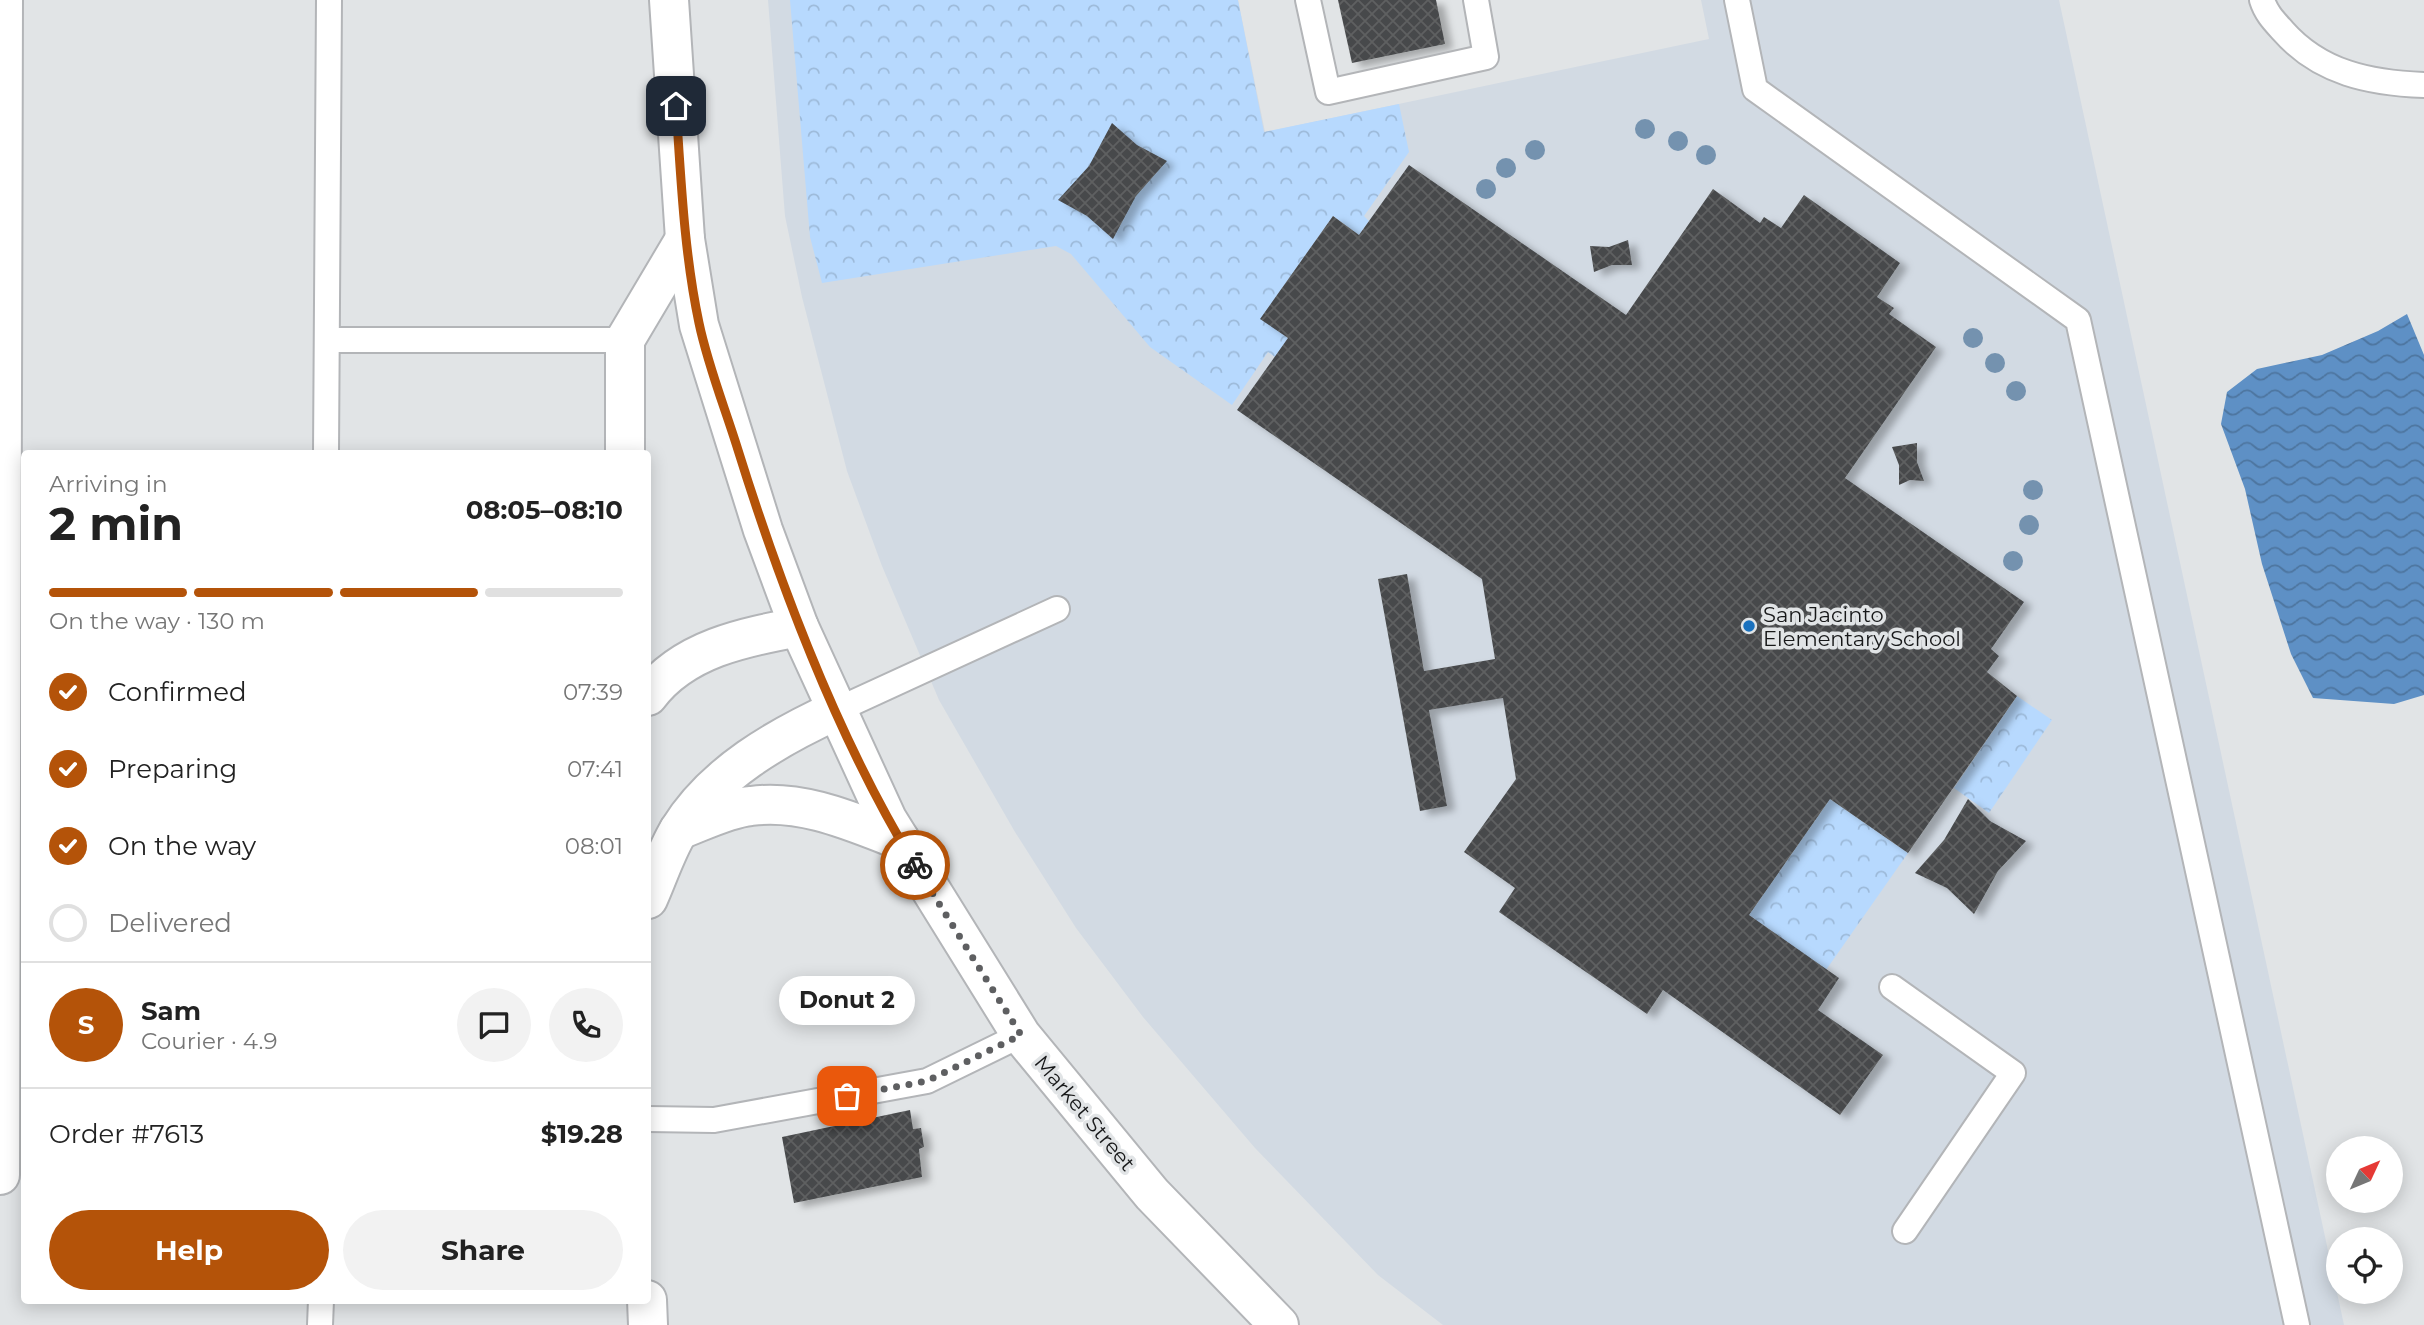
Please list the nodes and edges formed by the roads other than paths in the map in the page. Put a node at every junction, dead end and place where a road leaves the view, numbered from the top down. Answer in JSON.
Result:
{"nodes":[{"id":1,"x":4,"y":0,"type":"edge"},
{"id":2,"x":329,"y":0,"type":"edge"},
{"id":3,"x":669,"y":0,"type":"edge"},
{"id":4,"x":1308,"y":0,"type":"edge"},
{"id":5,"x":1476,"y":0,"type":"edge"},
{"id":6,"x":1737,"y":0,"type":"edge"},
{"id":7,"x":2262,"y":0,"type":"edge"},
{"id":8,"x":2424,"y":86,"type":"edge"},
{"id":9,"x":685,"y":239,"type":"junction"},
{"id":10,"x":327,"y":340,"type":"junction"},
{"id":11,"x":625,"y":340,"type":"junction"},
{"id":12,"x":326,"y":450,"type":"edge"},
{"id":13,"x":625,"y":450,"type":"edge"},
{"id":14,"x":1057,"y":609,"type":"dead end"},
{"id":15,"x":799,"y":627,"type":"junction"},
{"id":16,"x":651,"y":693,"type":"edge"},
{"id":17,"x":837,"y":710,"type":"junction"},
{"id":18,"x":679,"y":830,"type":"junction"},
{"id":19,"x":900,"y":840,"type":"junction"},
{"id":20,"x":651,"y":892,"type":"edge"},
{"id":21,"x":1892,"y":987,"type":"dead end"},
{"id":22,"x":9,"y":1017,"type":"edge"},
{"id":23,"x":1021,"y":1035,"type":"junction"},
{"id":24,"x":651,"y":1119,"type":"edge"},
{"id":25,"x":0,"y":1175,"type":"edge"},
{"id":26,"x":1905,"y":1231,"type":"dead end"},
{"id":27,"x":321,"y":1304,"type":"edge"},
{"id":28,"x":647,"y":1304,"type":"edge"},
{"id":29,"x":320,"y":1325,"type":"edge"},
{"id":30,"x":648,"y":1325,"type":"edge"},
{"id":31,"x":1279,"y":1325,"type":"edge"},
{"id":32,"x":2297,"y":1325,"type":"edge"}],
"edges":[{"from":1,"to":22,"type":"main road"},
{"from":2,"to":10,"type":"lane"},
{"from":3,"to":9,"type":"main road","name":"Market Street"},
{"from":4,"to":5,"type":"lane"},
{"from":6,"to":32,"type":"lane"},
{"from":7,"to":8,"type":"lane"},
{"from":9,"to":11,"type":"main road"},
{"from":9,"to":15,"type":"main road","name":"Market Street"},
{"from":10,"to":11,"type":"lane"},
{"from":10,"to":12,"type":"lane"},
{"from":11,"to":13,"type":"main road"},
{"from":14,"to":17,"type":"lane"},
{"from":15,"to":16,"type":"main road"},
{"from":15,"to":17,"type":"main road","name":"Market Street"},
{"from":17,"to":18,"type":"main road"},
{"from":17,"to":19,"type":"main road","name":"Market Street"},
{"from":18,"to":19,"type":"main road"},
{"from":18,"to":20,"type":"main road"},
{"from":19,"to":23,"type":"main road","name":"Market Street"},
{"from":21,"to":26,"type":"lane"},
{"from":22,"to":25,"type":"main road"},
{"from":23,"to":24,"type":"lane"},
{"from":23,"to":31,"type":"main road","name":"Market Street"},
{"from":27,"to":29,"type":"lane"},
{"from":28,"to":30,"type":"main road"}]}
